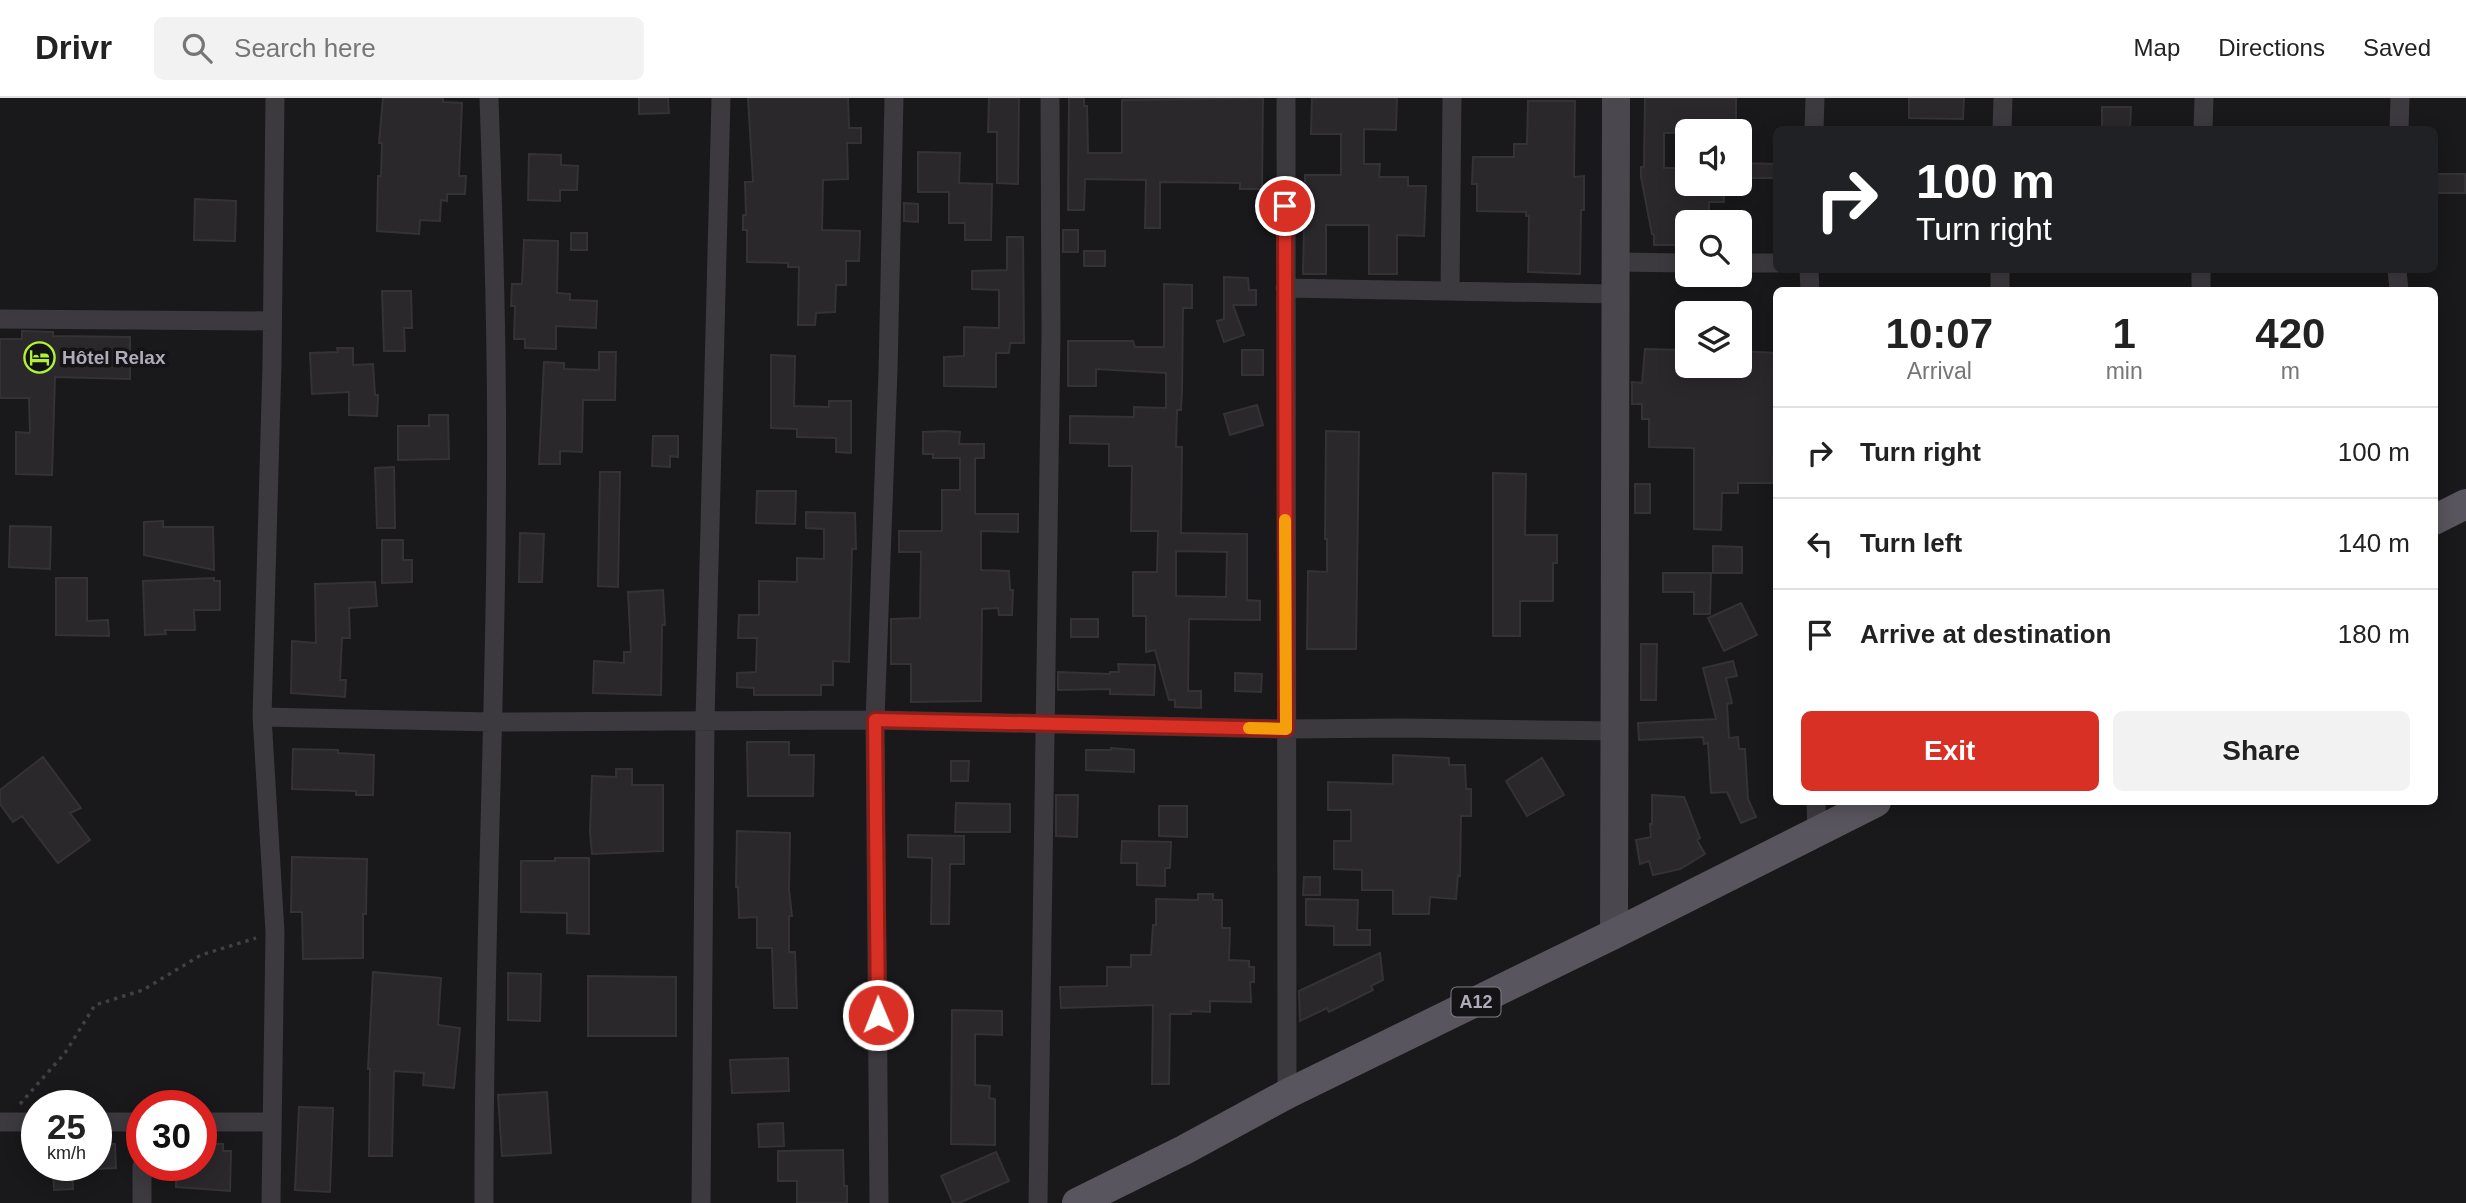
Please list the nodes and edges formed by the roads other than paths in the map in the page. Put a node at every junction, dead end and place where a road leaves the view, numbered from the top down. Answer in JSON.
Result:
{"nodes":[{"id":1,"x":275,"y":98,"type":"edge"},
{"id":2,"x":489,"y":98,"type":"edge"},
{"id":3,"x":721,"y":98,"type":"edge"},
{"id":4,"x":894,"y":98,"type":"edge"},
{"id":5,"x":1050,"y":98,"type":"edge"},
{"id":6,"x":1286,"y":98,"type":"edge"},
{"id":7,"x":1452,"y":98,"type":"edge"},
{"id":8,"x":1616,"y":98,"type":"edge"},
{"id":9,"x":1815,"y":98,"type":"edge"},
{"id":10,"x":2003,"y":98,"type":"edge"},
{"id":11,"x":2204,"y":98,"type":"edge"},
{"id":12,"x":2400,"y":98,"type":"edge"},
{"id":13,"x":1814,"y":126,"type":"edge"},
{"id":14,"x":2002,"y":126,"type":"edge"},
{"id":15,"x":2203,"y":126,"type":"edge"},
{"id":16,"x":2399,"y":126,"type":"edge"},
{"id":17,"x":1615,"y":262,"type":"junction"},
{"id":18,"x":1675,"y":263,"type":"edge"},
{"id":19,"x":1752,"y":263,"type":"edge"},
{"id":20,"x":1773,"y":263,"type":"edge"},
{"id":21,"x":1285,"y":288,"type":"junction"},
{"id":22,"x":1450,"y":291,"type":"junction"},
{"id":23,"x":1615,"y":294,"type":"junction"},
{"id":24,"x":0,"y":319,"type":"edge"},
{"id":25,"x":272,"y":321,"type":"junction"},
{"id":26,"x":2466,"y":504,"type":"edge"},
{"id":27,"x":2438,"y":518,"type":"edge"},
{"id":28,"x":262,"y":717,"type":"junction"},
{"id":29,"x":705,"y":720,"type":"junction"},
{"id":30,"x":875,"y":720,"type":"junction"},
{"id":31,"x":493,"y":722,"type":"junction"},
{"id":32,"x":1045,"y":722,"type":"junction"},
{"id":33,"x":1286,"y":729,"type":"junction"},
{"id":34,"x":1615,"y":731,"type":"junction"},
{"id":35,"x":1816,"y":805,"type":"edge"},
{"id":36,"x":1870,"y":805,"type":"edge"},
{"id":37,"x":1817,"y":831,"type":"junction"},
{"id":38,"x":1614,"y":934,"type":"junction"},
{"id":39,"x":1287,"y":1094,"type":"junction"},
{"id":40,"x":3,"y":1122,"type":"edge"},
{"id":41,"x":21,"y":1122,"type":"edge"},
{"id":42,"x":217,"y":1122,"type":"edge"},
{"id":43,"x":271,"y":1122,"type":"junction"},
{"id":44,"x":142,"y":1181,"type":"edge"},
{"id":45,"x":142,"y":1203,"type":"edge"},
{"id":46,"x":271,"y":1203,"type":"edge"},
{"id":47,"x":484,"y":1203,"type":"edge"},
{"id":48,"x":701,"y":1203,"type":"edge"},
{"id":49,"x":879,"y":1203,"type":"edge"},
{"id":50,"x":1038,"y":1203,"type":"edge"},
{"id":51,"x":1077,"y":1203,"type":"edge"}],
"edges":[{"from":1,"to":25,"type":"street"},
{"from":2,"to":31,"type":"street"},
{"from":3,"to":29,"type":"street"},
{"from":4,"to":30,"type":"street"},
{"from":5,"to":32,"type":"street"},
{"from":6,"to":21,"type":"street"},
{"from":7,"to":22,"type":"street"},
{"from":8,"to":17,"type":"street"},
{"from":9,"to":13,"type":"street"},
{"from":10,"to":14,"type":"street"},
{"from":11,"to":15,"type":"street"},
{"from":12,"to":16,"type":"street"},
{"from":17,"to":18,"type":"street"},
{"from":17,"to":23,"type":"street"},
{"from":19,"to":20,"type":"street"},
{"from":21,"to":22,"type":"street"},
{"from":21,"to":33,"type":"street"},
{"from":22,"to":23,"type":"street"},
{"from":23,"to":34,"type":"street"},
{"from":24,"to":25,"type":"street"},
{"from":25,"to":28,"type":"street"},
{"from":26,"to":27,"type":"main road"},
{"from":28,"to":31,"type":"street"},
{"from":28,"to":43,"type":"street"},
{"from":29,"to":30,"type":"street"},
{"from":29,"to":31,"type":"street"},
{"from":29,"to":48,"type":"street"},
{"from":30,"to":32,"type":"street"},
{"from":30,"to":49,"type":"street"},
{"from":31,"to":47,"type":"street"},
{"from":32,"to":33,"type":"street"},
{"from":32,"to":50,"type":"street"},
{"from":33,"to":34,"type":"street"},
{"from":33,"to":39,"type":"street"},
{"from":34,"to":38,"type":"street"},
{"from":35,"to":37,"type":"street"},
{"from":36,"to":37,"type":"main road","number":"A12"},
{"from":37,"to":38,"type":"main road","number":"A12"},
{"from":38,"to":39,"type":"main road","number":"A12"},
{"from":39,"to":51,"type":"main road","number":"A12"},
{"from":40,"to":41,"type":"street"},
{"from":42,"to":43,"type":"street"},
{"from":43,"to":46,"type":"street"},
{"from":44,"to":45,"type":"street"}]}
